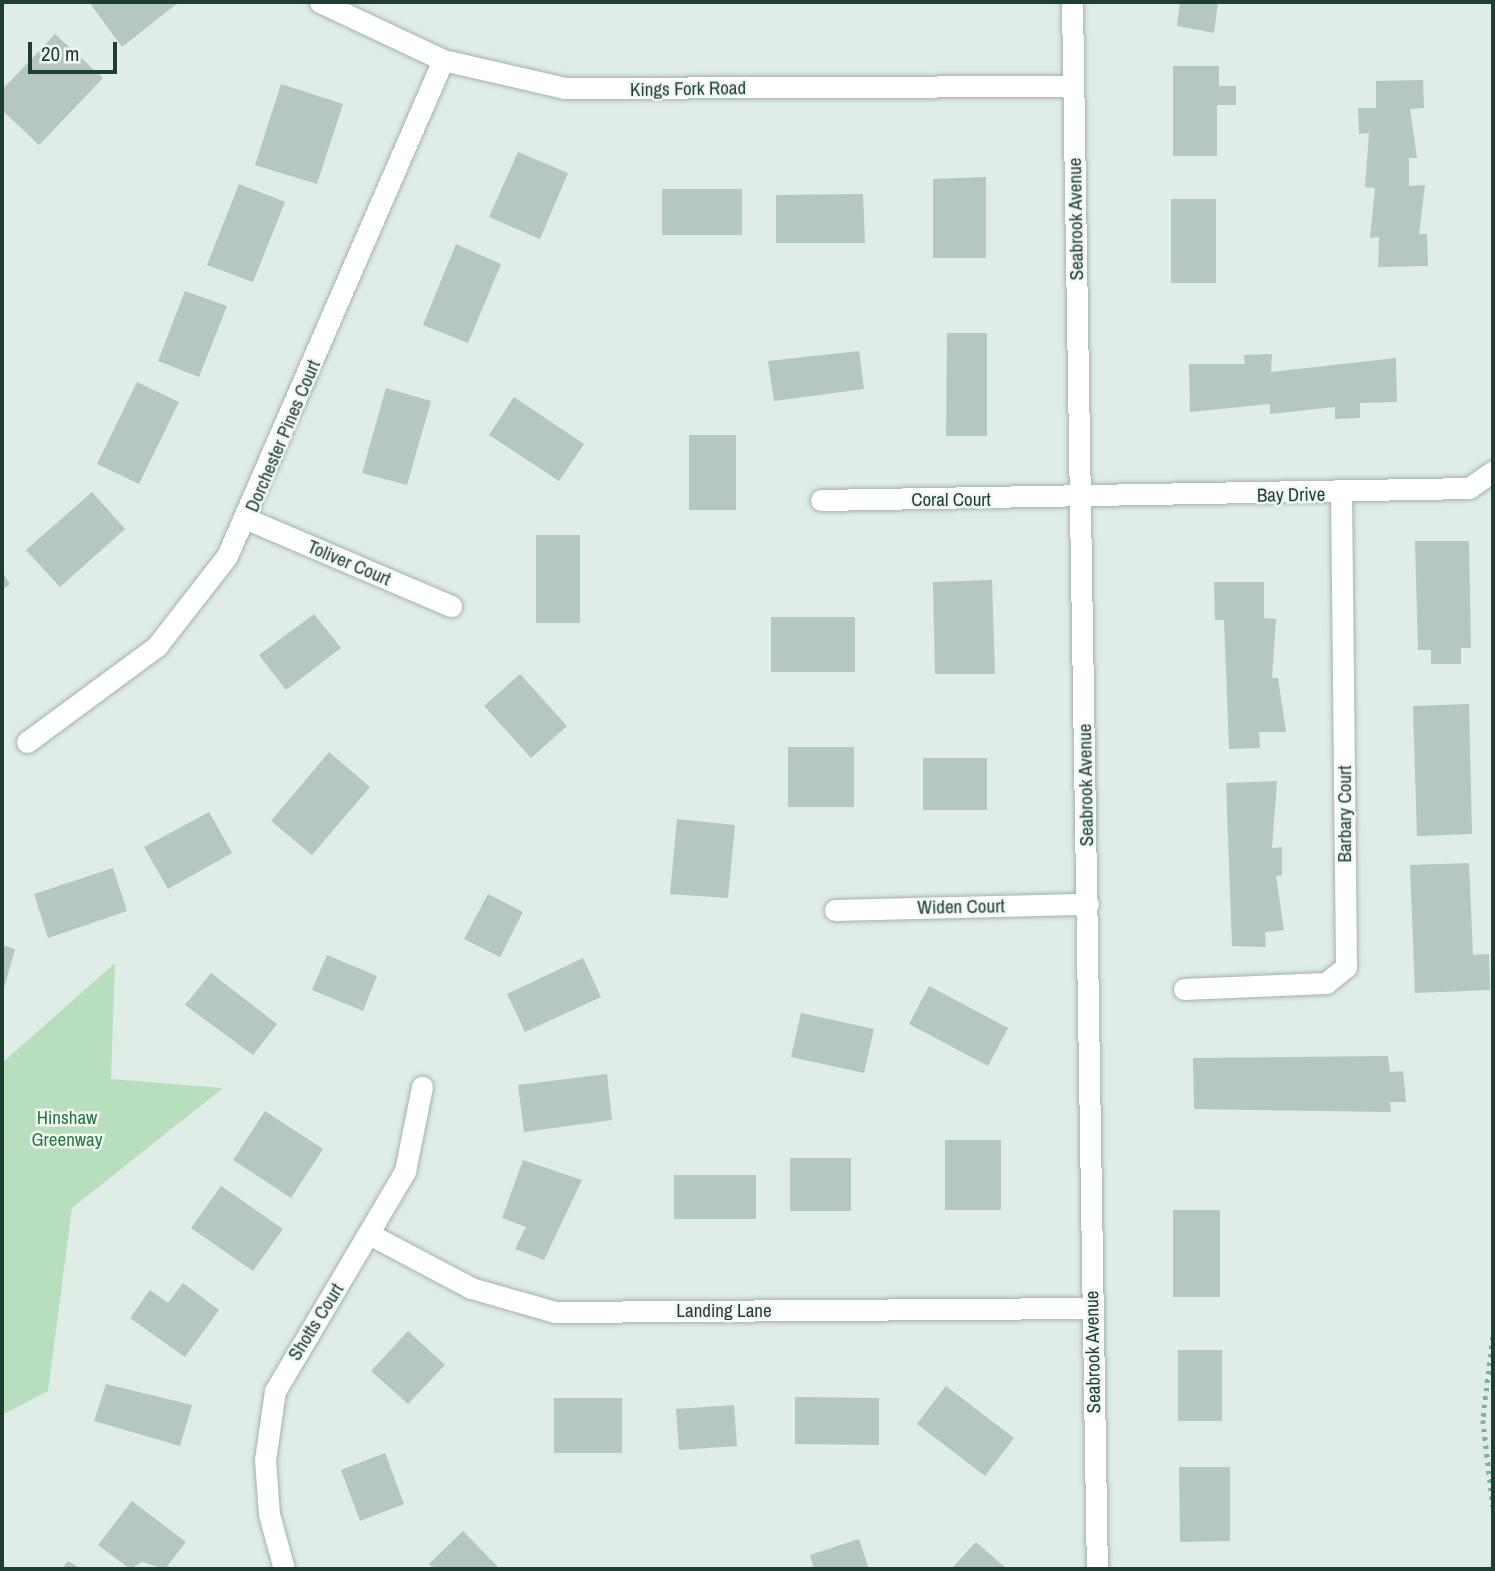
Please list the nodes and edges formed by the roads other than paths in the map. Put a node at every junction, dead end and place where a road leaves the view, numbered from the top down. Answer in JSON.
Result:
{"nodes":[{"id":1,"x":320,"y":2,"type":"edge"},
{"id":2,"x":1072,"y":2,"type":"edge"},
{"id":3,"x":443,"y":60,"type":"junction"},
{"id":4,"x":1073,"y":86,"type":"junction"},
{"id":5,"x":1490,"y":481,"type":"edge"},
{"id":6,"x":1341,"y":493,"type":"junction"},
{"id":7,"x":1082,"y":499,"type":"junction"},
{"id":8,"x":821,"y":500,"type":"dead end"},
{"id":9,"x":247,"y":519,"type":"junction"},
{"id":10,"x":452,"y":606,"type":"dead end"},
{"id":11,"x":27,"y":742,"type":"dead end"},
{"id":12,"x":1087,"y":904,"type":"junction"},
{"id":13,"x":835,"y":910,"type":"dead end"},
{"id":14,"x":1184,"y":989,"type":"dead end"},
{"id":15,"x":422,"y":1087,"type":"dead end"},
{"id":16,"x":371,"y":1235,"type":"junction"},
{"id":17,"x":1093,"y":1308,"type":"junction"},
{"id":18,"x":284,"y":1569,"type":"edge"},
{"id":19,"x":1097,"y":1569,"type":"edge"}],
"edges":[{"from":1,"to":3,"type":"street","name":"Kings Fork Road"},
{"from":2,"to":4,"type":"street","name":"Seabrook Avenue"},
{"from":3,"to":4,"type":"street","name":"Kings Fork Road"},
{"from":3,"to":9,"type":"street","name":"Dorchester Pines Court"},
{"from":4,"to":7,"type":"street","name":"Seabrook Avenue"},
{"from":5,"to":6,"type":"street","name":"Bay Drive"},
{"from":6,"to":7,"type":"street","name":"Bay Drive"},
{"from":6,"to":14,"type":"street","name":"Barbary Court"},
{"from":7,"to":8,"type":"street","name":"Coral Court"},
{"from":7,"to":12,"type":"street","name":"Seabrook Avenue"},
{"from":9,"to":10,"type":"street","name":"Toliver Court"},
{"from":9,"to":11,"type":"street","name":"Dorchester Pines Court"},
{"from":12,"to":13,"type":"street","name":"Widen Court"},
{"from":12,"to":17,"type":"street","name":"Seabrook Avenue"},
{"from":15,"to":16,"type":"street","name":"Shotts Court"},
{"from":16,"to":17,"type":"street","name":"Landing Lane"},
{"from":16,"to":18,"type":"street","name":"Shotts Court"},
{"from":17,"to":19,"type":"street","name":"Seabrook Avenue"}]}
